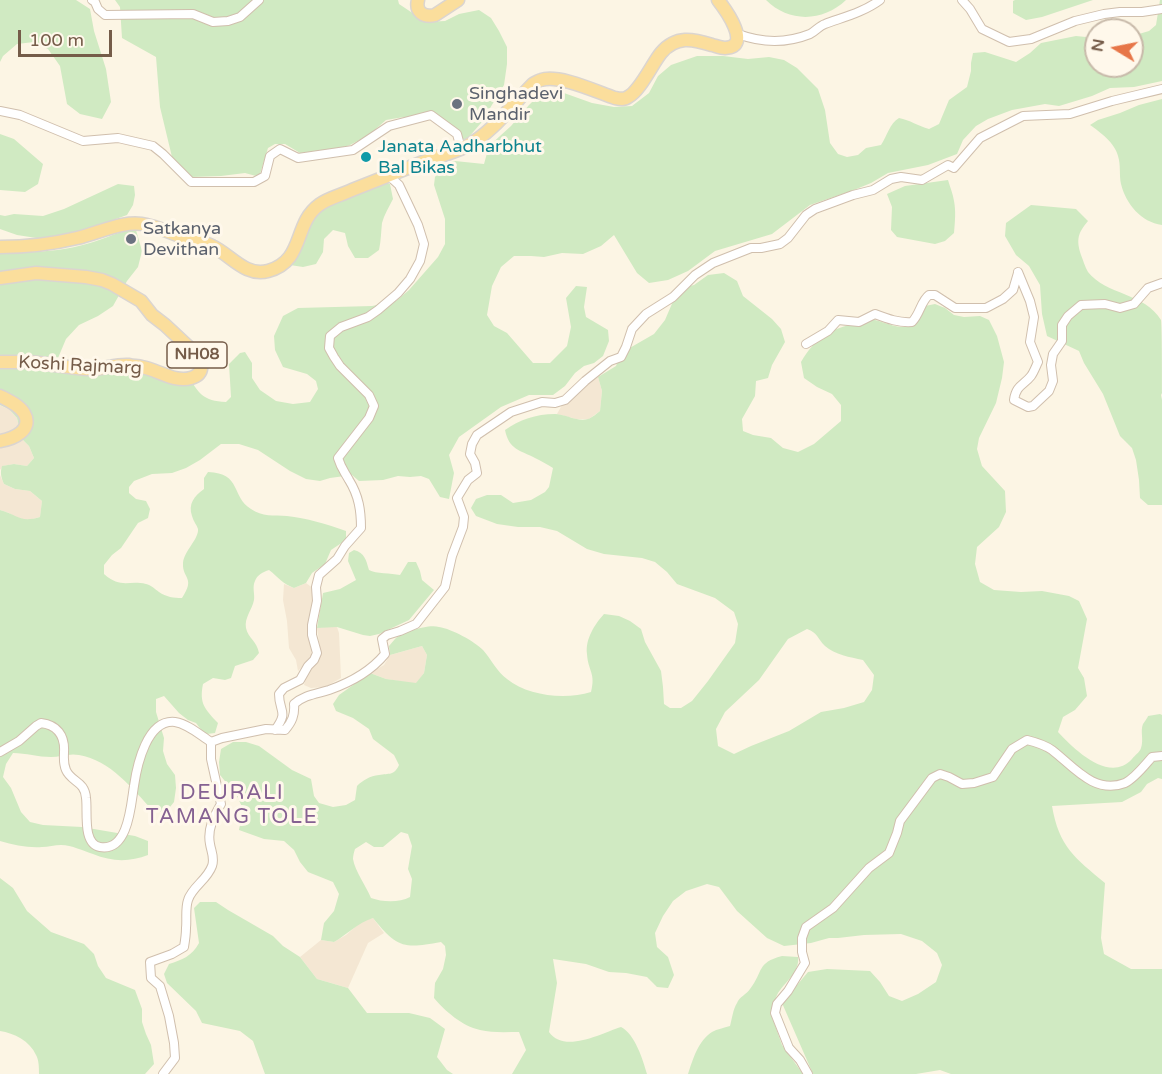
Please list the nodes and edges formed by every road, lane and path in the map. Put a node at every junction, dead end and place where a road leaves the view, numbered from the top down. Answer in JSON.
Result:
{"nodes":[{"id":1,"x":92,"y":0,"type":"edge"},
{"id":2,"x":259,"y":0,"type":"edge"},
{"id":3,"x":418,"y":0,"type":"edge"},
{"id":4,"x":458,"y":0,"type":"edge"},
{"id":5,"x":718,"y":0,"type":"edge"},
{"id":6,"x":880,"y":0,"type":"edge"},
{"id":7,"x":962,"y":0,"type":"edge"},
{"id":8,"x":1162,"y":9,"type":"edge"},
{"id":9,"x":738,"y":34,"type":"junction"},
{"id":10,"x":1162,"y":89,"type":"edge"},
{"id":11,"x":0,"y":111,"type":"edge"},
{"id":12,"x":461,"y":149,"type":"junction"},
{"id":13,"x":388,"y":175,"type":"junction"},
{"id":14,"x":0,"y":247,"type":"edge"},
{"id":15,"x":0,"y":278,"type":"edge"},
{"id":16,"x":1162,"y":283,"type":"edge"},
{"id":17,"x":806,"y":344,"type":"dead end"},
{"id":18,"x":0,"y":362,"type":"edge"},
{"id":19,"x":0,"y":396,"type":"edge"},
{"id":20,"x":0,"y":441,"type":"edge"},
{"id":21,"x":275,"y":730,"type":"junction"},
{"id":22,"x":211,"y":742,"type":"junction"},
{"id":23,"x":0,"y":752,"type":"edge"},
{"id":24,"x":1162,"y":756,"type":"edge"},
{"id":25,"x":164,"y":1074,"type":"edge"},
{"id":26,"x":808,"y":1074,"type":"edge"}],
"edges":[{"from":1,"to":2,"type":"street"},
{"from":3,"to":4,"type":"main road"},
{"from":5,"to":9,"type":"main road"},
{"from":6,"to":9,"type":"street"},
{"from":7,"to":8,"type":"street"},
{"from":9,"to":12,"type":"main road"},
{"from":10,"to":21,"type":"street"},
{"from":11,"to":12,"type":"street"},
{"from":12,"to":13,"type":"main road"},
{"from":13,"to":14,"type":"main road"},
{"from":13,"to":21,"type":"street"},
{"from":15,"to":18,"type":"main road","name":"Koshi Rajmarg","number":"NH08"},
{"from":16,"to":17,"type":"street"},
{"from":19,"to":20,"type":"main road"},
{"from":21,"to":22,"type":"street"},
{"from":22,"to":23,"type":"street"},
{"from":22,"to":25,"type":"street"},
{"from":24,"to":26,"type":"street"}]}
